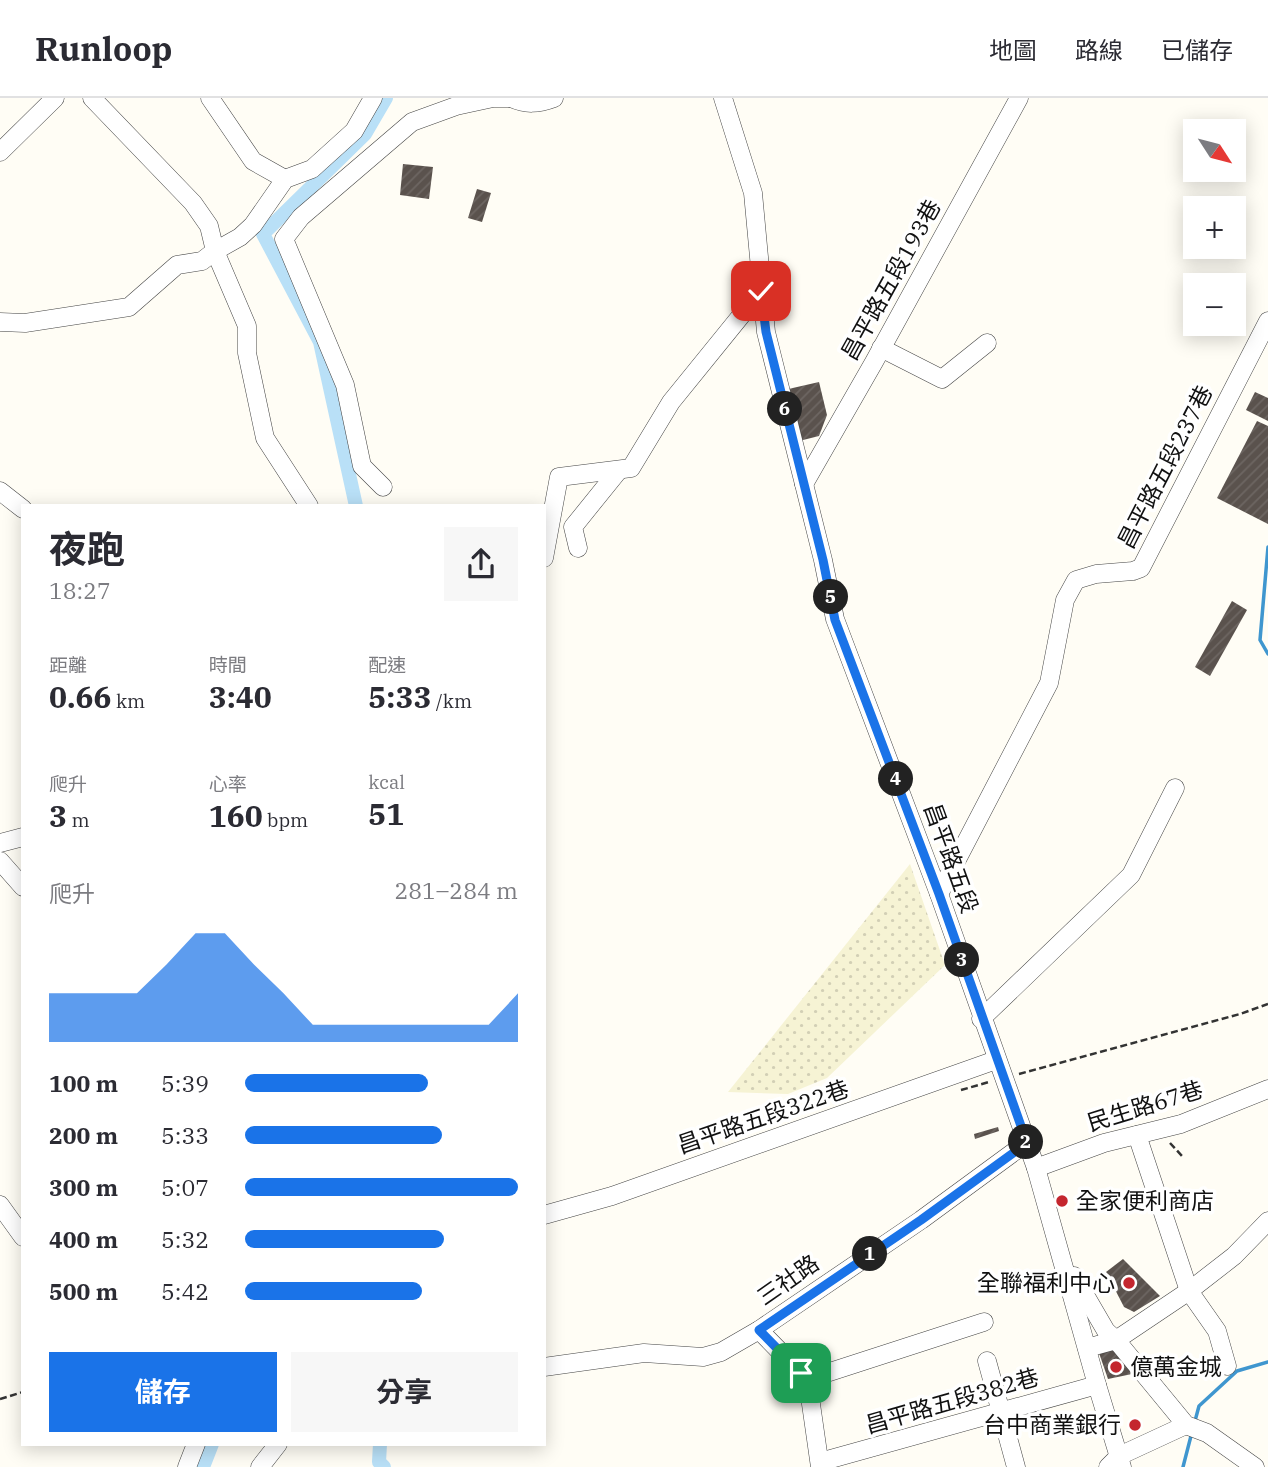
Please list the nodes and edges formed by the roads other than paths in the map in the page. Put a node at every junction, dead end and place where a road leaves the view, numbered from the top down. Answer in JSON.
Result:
{"nodes":[{"id":1,"x":55,"y":98,"type":"edge"},
{"id":2,"x":92,"y":98,"type":"edge"},
{"id":3,"x":210,"y":98,"type":"edge"},
{"id":4,"x":373,"y":98,"type":"edge"},
{"id":5,"x":511,"y":98,"type":"edge"},
{"id":6,"x":554,"y":98,"type":"edge"},
{"id":7,"x":723,"y":98,"type":"edge"},
{"id":8,"x":1019,"y":98,"type":"edge"},
{"id":9,"x":0,"y":152,"type":"edge"},
{"id":10,"x":312,"y":169,"type":"junction"},
{"id":11,"x":285,"y":178,"type":"junction"},
{"id":12,"x":341,"y":184,"type":"junction"},
{"id":13,"x":215,"y":251,"type":"junction"},
{"id":14,"x":761,"y":291,"type":"junction"},
{"id":15,"x":0,"y":321,"type":"edge"},
{"id":16,"x":1268,"y":321,"type":"edge"},
{"id":17,"x":987,"y":343,"type":"dead end"},
{"id":18,"x":881,"y":348,"type":"junction"},
{"id":19,"x":619,"y":470,"type":"junction"},
{"id":20,"x":804,"y":484,"type":"junction"},
{"id":21,"x":383,"y":487,"type":"dead end"},
{"id":22,"x":0,"y":491,"type":"edge"},
{"id":23,"x":308,"y":504,"type":"edge"},
{"id":24,"x":21,"y":507,"type":"edge"},
{"id":25,"x":546,"y":547,"type":"edge"},
{"id":26,"x":579,"y":548,"type":"dead end"},
{"id":27,"x":1175,"y":788,"type":"dead end"},
{"id":28,"x":21,"y":838,"type":"edge"},
{"id":29,"x":0,"y":843,"type":"edge"},
{"id":30,"x":0,"y":861,"type":"edge"},
{"id":31,"x":21,"y":885,"type":"edge"},
{"id":32,"x":939,"y":894,"type":"junction"},
{"id":33,"x":981,"y":1019,"type":"junction"},
{"id":34,"x":996,"y":1060,"type":"junction"},
{"id":35,"x":1268,"y":1089,"type":"edge"},
{"id":36,"x":1137,"y":1135,"type":"junction"},
{"id":37,"x":1027,"y":1143,"type":"junction"},
{"id":38,"x":1036,"y":1168,"type":"junction"},
{"id":39,"x":0,"y":1205,"type":"edge"},
{"id":40,"x":546,"y":1214,"type":"edge"},
{"id":41,"x":1268,"y":1221,"type":"edge"},
{"id":42,"x":21,"y":1234,"type":"edge"},
{"id":43,"x":1060,"y":1252,"type":"junction"},
{"id":44,"x":1189,"y":1291,"type":"junction"},
{"id":45,"x":984,"y":1322,"type":"dead end"},
{"id":46,"x":759,"y":1330,"type":"junction"},
{"id":47,"x":1116,"y":1340,"type":"junction"},
{"id":48,"x":1087,"y":1348,"type":"junction"},
{"id":49,"x":987,"y":1361,"type":"dead end"},
{"id":50,"x":1227,"y":1366,"type":"dead end"},
{"id":51,"x":546,"y":1367,"type":"edge"},
{"id":52,"x":805,"y":1380,"type":"junction"},
{"id":53,"x":1097,"y":1385,"type":"junction"},
{"id":54,"x":1001,"y":1413,"type":"junction"},
{"id":55,"x":1186,"y":1426,"type":"junction"},
{"id":56,"x":195,"y":1446,"type":"edge"},
{"id":57,"x":276,"y":1446,"type":"edge"},
{"id":58,"x":1116,"y":1464,"type":"edge"},
{"id":59,"x":820,"y":1465,"type":"edge"},
{"id":60,"x":187,"y":1467,"type":"edge"},
{"id":61,"x":260,"y":1467,"type":"edge"},
{"id":62,"x":1016,"y":1467,"type":"edge"},
{"id":63,"x":1255,"y":1467,"type":"edge"}],
"edges":[{"from":1,"to":9,"type":"street"},
{"from":2,"to":13,"type":"street"},
{"from":3,"to":11,"type":"street"},
{"from":4,"to":10,"type":"street"},
{"from":5,"to":6,"type":"street"},
{"from":5,"to":12,"type":"street"},
{"from":7,"to":14,"type":"street","name":"昌平路五段"},
{"from":8,"to":18,"type":"street","name":"昌平路五段193巷"},
{"from":10,"to":11,"type":"street"},
{"from":10,"to":12,"type":"street"},
{"from":11,"to":13,"type":"street"},
{"from":12,"to":21,"type":"street"},
{"from":13,"to":15,"type":"street"},
{"from":13,"to":23,"type":"street"},
{"from":14,"to":19,"type":"street"},
{"from":14,"to":20,"type":"street","name":"昌平路五段"},
{"from":16,"to":32,"type":"street","name":"昌平路五段237巷"},
{"from":17,"to":18,"type":"street"},
{"from":18,"to":20,"type":"street","name":"昌平路五段193巷"},
{"from":19,"to":25,"type":"street"},
{"from":19,"to":26,"type":"street"},
{"from":20,"to":32,"type":"street","name":"昌平路五段"},
{"from":22,"to":24,"type":"street"},
{"from":27,"to":33,"type":"street"},
{"from":28,"to":29,"type":"street"},
{"from":30,"to":31,"type":"street"},
{"from":32,"to":33,"type":"street","name":"昌平路五段"},
{"from":33,"to":34,"type":"street","name":"昌平路五段"},
{"from":34,"to":37,"type":"street","name":"昌平路五段"},
{"from":34,"to":40,"type":"street","name":"昌平路五段322巷"},
{"from":35,"to":36,"type":"street","name":"民生路67巷"},
{"from":36,"to":38,"type":"street","name":"民生路67巷"},
{"from":36,"to":44,"type":"street"},
{"from":37,"to":38,"type":"street","name":"昌平路五段"},
{"from":37,"to":46,"type":"street","name":"三社路"},
{"from":38,"to":43,"type":"street","name":"昌平路五段"},
{"from":39,"to":42,"type":"street"},
{"from":41,"to":44,"type":"street"},
{"from":43,"to":47,"type":"street"},
{"from":43,"to":48,"type":"street","name":"昌平路五段"},
{"from":44,"to":47,"type":"street"},
{"from":44,"to":50,"type":"street"},
{"from":45,"to":52,"type":"street"},
{"from":46,"to":51,"type":"street","name":"三社路"},
{"from":46,"to":52,"type":"street"},
{"from":47,"to":48,"type":"street"},
{"from":47,"to":55,"type":"street"},
{"from":48,"to":53,"type":"street","name":"昌平路五段"},
{"from":49,"to":54,"type":"street"},
{"from":52,"to":59,"type":"street"},
{"from":53,"to":54,"type":"street","name":"昌平路五段382巷"},
{"from":53,"to":58,"type":"street","name":"昌平路五段"},
{"from":54,"to":59,"type":"street","name":"昌平路五段382巷"},
{"from":54,"to":62,"type":"street"},
{"from":55,"to":58,"type":"street"},
{"from":55,"to":63,"type":"street"},
{"from":56,"to":60,"type":"street"},
{"from":57,"to":61,"type":"street"}]}
